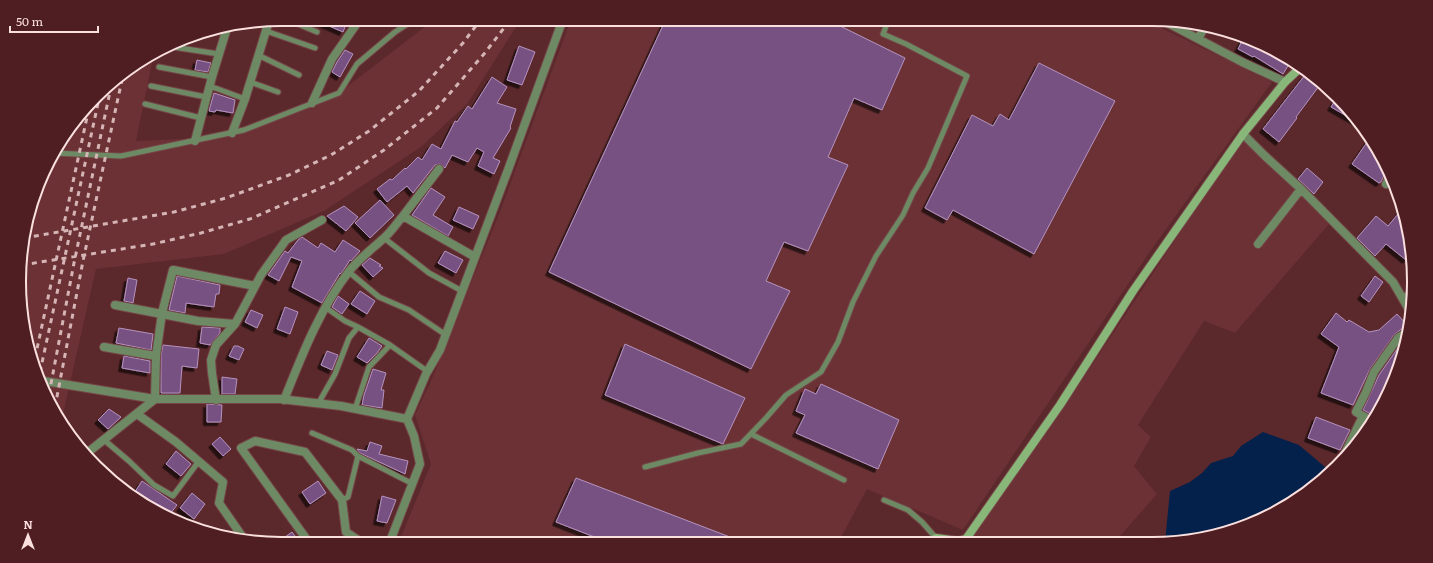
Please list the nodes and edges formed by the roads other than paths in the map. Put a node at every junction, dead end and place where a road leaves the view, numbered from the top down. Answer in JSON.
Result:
{"nodes":[{"id":1,"x":303,"y":26,"type":"edge"},
{"id":2,"x":355,"y":26,"type":"edge"},
{"id":3,"x":405,"y":26,"type":"edge"},
{"id":4,"x":559,"y":26,"type":"edge"},
{"id":5,"x":887,"y":26,"type":"edge"},
{"id":6,"x":267,"y":27,"type":"edge"},
{"id":7,"x":1176,"y":27,"type":"edge"},
{"id":8,"x":266,"y":31,"type":"junction"},
{"id":9,"x":1202,"y":31,"type":"edge"},
{"id":10,"x":317,"y":32,"type":"dead end"},
{"id":11,"x":224,"y":33,"type":"edge"},
{"id":12,"x":1198,"y":39,"type":"junction"},
{"id":13,"x":178,"y":48,"type":"edge"},
{"id":14,"x":315,"y":48,"type":"dead end"},
{"id":15,"x":219,"y":54,"type":"junction"},
{"id":16,"x":258,"y":55,"type":"junction"},
{"id":17,"x":159,"y":67,"type":"dead end"},
{"id":18,"x":1296,"y":71,"type":"edge"},
{"id":19,"x":299,"y":75,"type":"dead end"},
{"id":20,"x":212,"y":77,"type":"junction"},
{"id":21,"x":250,"y":82,"type":"junction"},
{"id":22,"x":1285,"y":82,"type":"junction"},
{"id":23,"x":151,"y":86,"type":"dead end"},
{"id":24,"x":209,"y":86,"type":"junction"},
{"id":25,"x":278,"y":92,"type":"dead end"},
{"id":26,"x":206,"y":97,"type":"junction"},
{"id":27,"x":245,"y":99,"type":"junction"},
{"id":28,"x":312,"y":103,"type":"junction"},
{"id":29,"x":145,"y":104,"type":"dead end"},
{"id":30,"x":201,"y":118,"type":"junction"},
{"id":31,"x":232,"y":133,"type":"junction"},
{"id":32,"x":1243,"y":134,"type":"junction"},
{"id":33,"x":195,"y":141,"type":"junction"},
{"id":34,"x":60,"y":153,"type":"edge"},
{"id":35,"x":439,"y":169,"type":"dead end"},
{"id":36,"x":1301,"y":189,"type":"junction"},
{"id":37,"x":403,"y":216,"type":"junction"},
{"id":38,"x":322,"y":220,"type":"dead end"},
{"id":39,"x":384,"y":238,"type":"junction"},
{"id":40,"x":1258,"y":244,"type":"dead end"},
{"id":41,"x":475,"y":257,"type":"junction"},
{"id":42,"x":349,"y":272,"type":"junction"},
{"id":43,"x":255,"y":286,"type":"junction"},
{"id":44,"x":462,"y":291,"type":"junction"},
{"id":45,"x":1406,"y":298,"type":"edge"},
{"id":46,"x":1404,"y":300,"type":"junction"},
{"id":47,"x":1406,"y":303,"type":"edge"},
{"id":48,"x":115,"y":305,"type":"dead end"},
{"id":49,"x":325,"y":308,"type":"junction"},
{"id":50,"x":162,"y":313,"type":"junction"},
{"id":51,"x":235,"y":324,"type":"junction"},
{"id":52,"x":358,"y":327,"type":"junction"},
{"id":53,"x":446,"y":335,"type":"junction"},
{"id":54,"x":1401,"y":336,"type":"edge"},
{"id":55,"x":390,"y":345,"type":"junction"},
{"id":56,"x":104,"y":346,"type":"dead end"},
{"id":57,"x":156,"y":356,"type":"junction"},
{"id":58,"x":427,"y":371,"type":"junction"},
{"id":59,"x":46,"y":381,"type":"edge"},
{"id":60,"x":155,"y":399,"type":"junction"},
{"id":61,"x":216,"y":400,"type":"junction"},
{"id":62,"x":284,"y":400,"type":"junction"},
{"id":63,"x":318,"y":404,"type":"junction"},
{"id":64,"x":355,"y":409,"type":"junction"},
{"id":65,"x":136,"y":414,"type":"junction"},
{"id":66,"x":1362,"y":416,"type":"junction"},
{"id":67,"x":406,"y":419,"type":"junction"},
{"id":68,"x":1367,"y":419,"type":"edge"},
{"id":69,"x":312,"y":433,"type":"dead end"},
{"id":70,"x":751,"y":434,"type":"junction"},
{"id":71,"x":103,"y":440,"type":"junction"},
{"id":72,"x":1350,"y":443,"type":"edge"},
{"id":73,"x":90,"y":451,"type":"edge"},
{"id":74,"x":358,"y":456,"type":"junction"},
{"id":75,"x":198,"y":461,"type":"junction"},
{"id":76,"x":645,"y":467,"type":"dead end"},
{"id":77,"x":844,"y":480,"type":"dead end"},
{"id":78,"x":413,"y":484,"type":"junction"},
{"id":79,"x":342,"y":500,"type":"junction"},
{"id":80,"x":884,"y":500,"type":"dead end"},
{"id":81,"x":240,"y":534,"type":"edge"},
{"id":82,"x":305,"y":537,"type":"edge"},
{"id":83,"x":354,"y":537,"type":"edge"},
{"id":84,"x":392,"y":537,"type":"edge"},
{"id":85,"x":931,"y":537,"type":"edge"},
{"id":86,"x":967,"y":537,"type":"edge"}],
"edges":[{"from":1,"to":10,"type":"lane"},
{"from":2,"to":28,"type":"street"},
{"from":3,"to":28,"type":"lane"},
{"from":4,"to":41,"type":"street"},
{"from":5,"to":70,"type":"lane"},
{"from":6,"to":8,"type":"street"},
{"from":7,"to":12,"type":"street"},
{"from":8,"to":14,"type":"lane"},
{"from":8,"to":16,"type":"street"},
{"from":9,"to":12,"type":"street"},
{"from":11,"to":15,"type":"street"},
{"from":12,"to":22,"type":"street"},
{"from":13,"to":15,"type":"lane"},
{"from":15,"to":20,"type":"street"},
{"from":16,"to":19,"type":"lane"},
{"from":16,"to":21,"type":"street"},
{"from":17,"to":20,"type":"lane"},
{"from":18,"to":22,"type":"street"},
{"from":20,"to":24,"type":"street"},
{"from":21,"to":25,"type":"lane"},
{"from":21,"to":27,"type":"street"},
{"from":22,"to":32,"type":"street"},
{"from":23,"to":26,"type":"lane"},
{"from":24,"to":26,"type":"street"},
{"from":24,"to":27,"type":"lane"},
{"from":26,"to":30,"type":"street"},
{"from":27,"to":31,"type":"street"},
{"from":28,"to":31,"type":"lane"},
{"from":29,"to":30,"type":"lane"},
{"from":30,"to":33,"type":"street"},
{"from":31,"to":33,"type":"lane"},
{"from":32,"to":36,"type":"street"},
{"from":32,"to":86,"type":"street"},
{"from":33,"to":34,"type":"lane"},
{"from":35,"to":37,"type":"street"},
{"from":36,"to":40,"type":"street"},
{"from":36,"to":46,"type":"street"},
{"from":37,"to":39,"type":"street"},
{"from":37,"to":41,"type":"street"},
{"from":38,"to":43,"type":"street"},
{"from":39,"to":42,"type":"street"},
{"from":39,"to":44,"type":"lane"},
{"from":41,"to":44,"type":"street"},
{"from":42,"to":49,"type":"street"},
{"from":42,"to":53,"type":"lane"},
{"from":43,"to":50,"type":"street"},
{"from":43,"to":51,"type":"street"},
{"from":44,"to":53,"type":"street"},
{"from":45,"to":46,"type":"street"},
{"from":46,"to":47,"type":"street"},
{"from":48,"to":50,"type":"street"},
{"from":49,"to":52,"type":"lane"},
{"from":49,"to":62,"type":"street"},
{"from":50,"to":51,"type":"street"},
{"from":50,"to":57,"type":"street"},
{"from":51,"to":61,"type":"street"},
{"from":52,"to":55,"type":"lane"},
{"from":52,"to":63,"type":"lane"},
{"from":53,"to":58,"type":"street"},
{"from":54,"to":66,"type":"street"},
{"from":55,"to":58,"type":"lane"},
{"from":55,"to":64,"type":"lane"},
{"from":56,"to":57,"type":"street"},
{"from":57,"to":60,"type":"street"},
{"from":58,"to":67,"type":"street"},
{"from":59,"to":60,"type":"street"},
{"from":60,"to":61,"type":"street"},
{"from":60,"to":65,"type":"street"},
{"from":61,"to":62,"type":"street"},
{"from":62,"to":63,"type":"street"},
{"from":63,"to":64,"type":"street"},
{"from":64,"to":67,"type":"street"},
{"from":65,"to":71,"type":"street"},
{"from":65,"to":75,"type":"street"},
{"from":66,"to":68,"type":"street"},
{"from":66,"to":72,"type":"street"},
{"from":67,"to":78,"type":"street"},
{"from":69,"to":74,"type":"lane"},
{"from":70,"to":76,"type":"lane"},
{"from":70,"to":77,"type":"lane"},
{"from":71,"to":73,"type":"street"},
{"from":71,"to":75,"type":"lane"},
{"from":74,"to":78,"type":"lane"},
{"from":74,"to":79,"type":"lane"},
{"from":75,"to":81,"type":"street"},
{"from":78,"to":84,"type":"street"},
{"from":79,"to":82,"type":"street"},
{"from":79,"to":83,"type":"street"},
{"from":80,"to":85,"type":"lane"}]}
